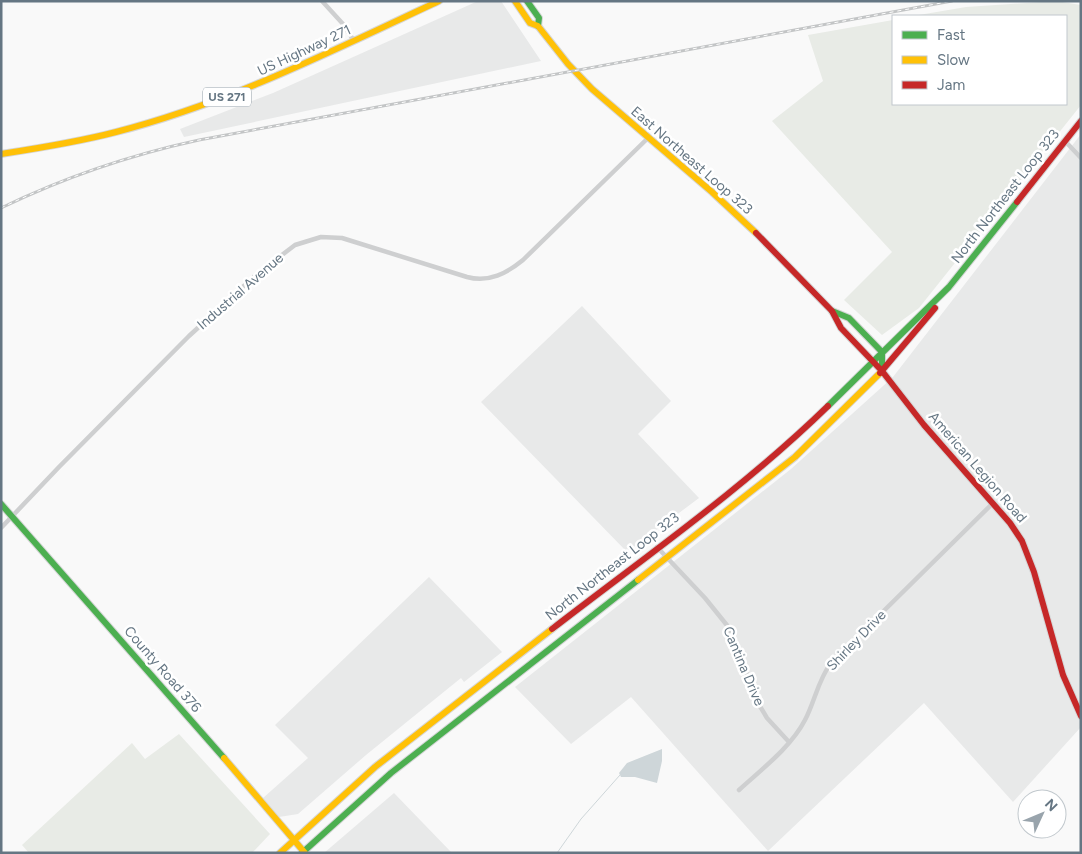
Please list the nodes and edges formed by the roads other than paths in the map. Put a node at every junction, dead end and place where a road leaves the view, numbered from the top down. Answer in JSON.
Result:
{"nodes":[{"id":1,"x":322,"y":1,"type":"edge"},
{"id":2,"x":439,"y":1,"type":"edge"},
{"id":3,"x":515,"y":1,"type":"edge"},
{"id":4,"x":527,"y":1,"type":"edge"},
{"id":5,"x":538,"y":26,"type":"junction"},
{"id":6,"x":354,"y":41,"type":"junction"},
{"id":7,"x":1081,"y":121,"type":"edge"},
{"id":8,"x":648,"y":138,"type":"junction"},
{"id":9,"x":1064,"y":142,"type":"junction"},
{"id":10,"x":1,"y":154,"type":"edge"},
{"id":11,"x":1081,"y":158,"type":"edge"},
{"id":12,"x":949,"y":287,"type":"junction"},
{"id":13,"x":832,"y":311,"type":"junction"},
{"id":14,"x":882,"y":352,"type":"junction"},
{"id":15,"x":873,"y":360,"type":"junction"},
{"id":16,"x":882,"y":371,"type":"junction"},
{"id":17,"x":785,"y":446,"type":"junction"},
{"id":18,"x":794,"y":457,"type":"junction"},
{"id":19,"x":993,"y":503,"type":"junction"},
{"id":20,"x":1,"y":504,"type":"edge"},
{"id":21,"x":12,"y":515,"type":"junction"},
{"id":22,"x":1,"y":528,"type":"edge"},
{"id":23,"x":657,"y":547,"type":"junction"},
{"id":24,"x":667,"y":558,"type":"junction"},
{"id":25,"x":616,"y":579,"type":"junction"},
{"id":26,"x":625,"y":590,"type":"junction"},
{"id":27,"x":440,"y":716,"type":"junction"},
{"id":28,"x":1081,"y":716,"type":"edge"},
{"id":29,"x":448,"y":728,"type":"junction"},
{"id":30,"x":790,"y":742,"type":"junction"},
{"id":31,"x":739,"y":790,"type":"dead end"},
{"id":32,"x":293,"y":840,"type":"junction"},
{"id":33,"x":303,"y":852,"type":"edge"},
{"id":34,"x":280,"y":853,"type":"edge"}],
"edges":[{"from":1,"to":6,"type":"street"},
{"from":2,"to":6,"type":"main road","name":"US Highway 271","number":"US 271"},
{"from":3,"to":5,"type":"main road","name":"East Northeast Loop 323"},
{"from":4,"to":5,"type":"main road","name":"East Northeast Loop 323"},
{"from":5,"to":8,"type":"main road","name":"East Northeast Loop 323"},
{"from":6,"to":10,"type":"main road","name":"US Highway 271","number":"US 271"},
{"from":7,"to":9,"type":"main road","name":"North Northeast Loop 323"},
{"from":8,"to":13,"type":"main road","name":"East Northeast Loop 323"},
{"from":8,"to":21,"type":"street","name":"Industrial Avenue"},
{"from":9,"to":11,"type":"street"},
{"from":9,"to":12,"type":"main road","name":"North Northeast Loop 323"},
{"from":12,"to":14,"type":"main road","name":"North Northeast Loop 323"},
{"from":12,"to":16,"type":"main road","name":"North Northeast Loop 323"},
{"from":13,"to":14,"type":"main road","name":"East Northeast Loop 323"},
{"from":13,"to":15,"type":"main road","name":"East Northeast Loop 323"},
{"from":14,"to":15,"type":"main road","name":"North Northeast Loop 323"},
{"from":14,"to":16,"type":"main road"},
{"from":15,"to":16,"type":"main road","name":"American Legion Road"},
{"from":15,"to":17,"type":"main road","name":"North Northeast Loop 323"},
{"from":16,"to":18,"type":"main road","name":"North Northeast Loop 323"},
{"from":16,"to":19,"type":"main road","name":"American Legion Road"},
{"from":17,"to":18,"type":"main road"},
{"from":17,"to":23,"type":"main road","name":"North Northeast Loop 323"},
{"from":18,"to":24,"type":"main road","name":"North Northeast Loop 323"},
{"from":19,"to":28,"type":"main road","name":"American Legion Road"},
{"from":19,"to":30,"type":"street","name":"Shirley Drive"},
{"from":20,"to":21,"type":"main road","name":"County Road 376"},
{"from":21,"to":22,"type":"street","name":"Industrial Avenue"},
{"from":21,"to":32,"type":"main road","name":"County Road 376"},
{"from":23,"to":24,"type":"street","name":"Cantina Drive"},
{"from":23,"to":25,"type":"main road","name":"North Northeast Loop 323"},
{"from":24,"to":26,"type":"main road","name":"North Northeast Loop 323"},
{"from":24,"to":30,"type":"street","name":"Cantina Drive"},
{"from":25,"to":26,"type":"main road"},
{"from":25,"to":27,"type":"main road","name":"North Northeast Loop 323"},
{"from":26,"to":29,"type":"main road","name":"North Northeast Loop 323"},
{"from":27,"to":29,"type":"main road"},
{"from":27,"to":32,"type":"main road","name":"North Northeast Loop 323"},
{"from":29,"to":33,"type":"main road","name":"North Northeast Loop 323"},
{"from":30,"to":31,"type":"street","name":"Shirley Drive"},
{"from":32,"to":33,"type":"main road","name":"County Road 376"},
{"from":32,"to":34,"type":"main road","name":"North Northeast Loop 323"}]}
